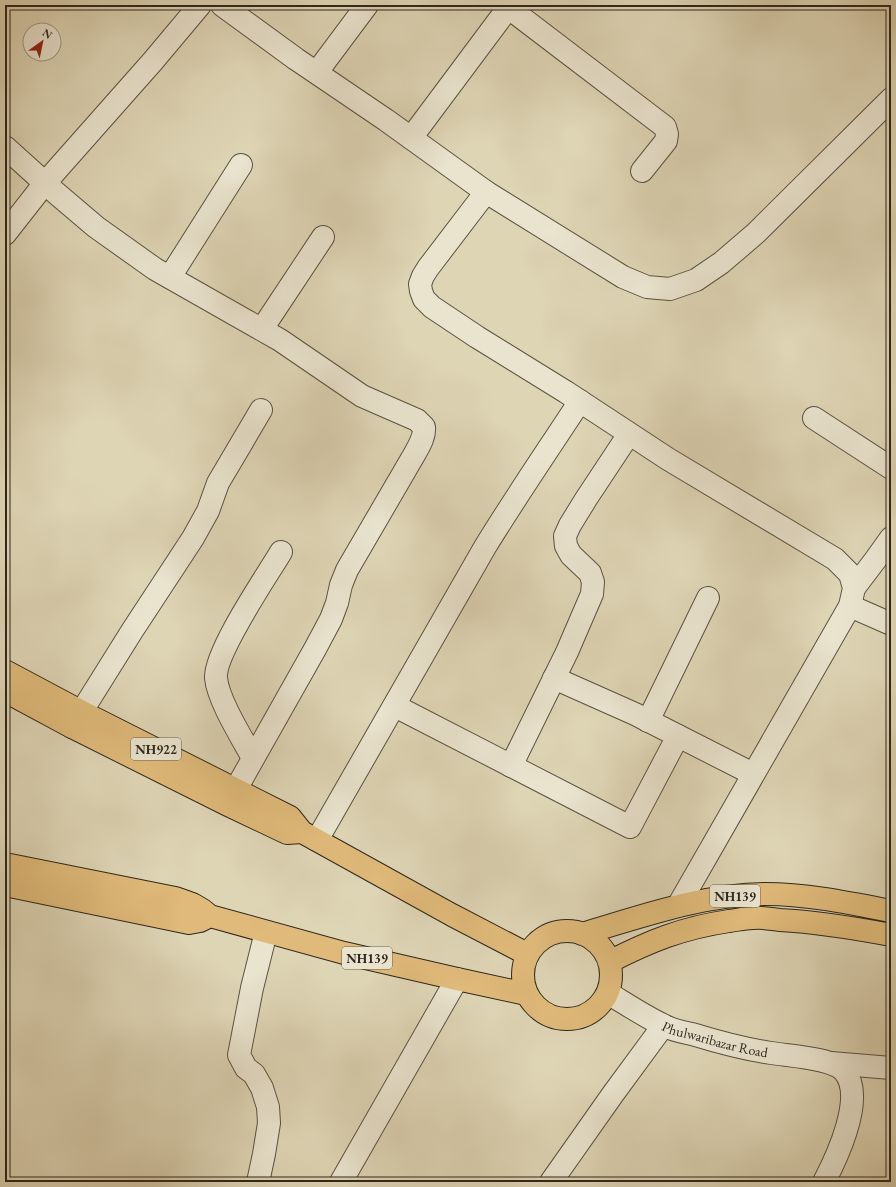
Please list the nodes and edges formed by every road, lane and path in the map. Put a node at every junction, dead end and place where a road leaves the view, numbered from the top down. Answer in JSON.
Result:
{"nodes":[{"id":1,"x":200,"y":5,"type":"edge"},
{"id":2,"x":222,"y":5,"type":"edge"},
{"id":3,"x":366,"y":5,"type":"edge"},
{"id":4,"x":506,"y":6,"type":"edge"},
{"id":5,"x":317,"y":72,"type":"junction"},
{"id":6,"x":891,"y":99,"type":"edge"},
{"id":7,"x":412,"y":138,"type":"junction"},
{"id":8,"x":5,"y":147,"type":"edge"},
{"id":9,"x":241,"y":165,"type":"dead end"},
{"id":10,"x":642,"y":171,"type":"dead end"},
{"id":11,"x":45,"y":183,"type":"junction"},
{"id":12,"x":486,"y":192,"type":"junction"},
{"id":13,"x":5,"y":234,"type":"edge"},
{"id":14,"x":323,"y":237,"type":"dead end"},
{"id":15,"x":170,"y":277,"type":"junction"},
{"id":16,"x":262,"y":329,"type":"junction"},
{"id":17,"x":580,"y":401,"type":"junction"},
{"id":18,"x":260,"y":410,"type":"dead end"},
{"id":19,"x":814,"y":418,"type":"dead end"},
{"id":20,"x":630,"y":434,"type":"junction"},
{"id":21,"x":891,"y":468,"type":"edge"},
{"id":22,"x":891,"y":538,"type":"edge"},
{"id":23,"x":281,"y":552,"type":"dead end"},
{"id":24,"x":852,"y":597,"type":"junction"},
{"id":25,"x":708,"y":598,"type":"dead end"},
{"id":26,"x":891,"y":624,"type":"edge"},
{"id":27,"x":5,"y":671,"type":"edge"},
{"id":28,"x":554,"y":678,"type":"junction"},
{"id":29,"x":5,"y":691,"type":"edge"},
{"id":30,"x":395,"y":706,"type":"junction"},
{"id":31,"x":77,"y":719,"type":"junction"},
{"id":32,"x":648,"y":721,"type":"junction"},
{"id":33,"x":678,"y":736,"type":"junction"},
{"id":34,"x":253,"y":758,"type":"junction"},
{"id":35,"x":511,"y":766,"type":"junction"},
{"id":36,"x":753,"y":774,"type":"junction"},
{"id":37,"x":236,"y":789,"type":"junction"},
{"id":38,"x":309,"y":836,"type":"junction"},
{"id":39,"x":5,"y":864,"type":"edge"},
{"id":40,"x":5,"y":885,"type":"edge"},
{"id":41,"x":756,"y":894,"type":"junction"},
{"id":42,"x":678,"y":906,"type":"junction"},
{"id":43,"x":891,"y":911,"type":"edge"},
{"id":44,"x":210,"y":916,"type":"junction"},
{"id":45,"x":753,"y":918,"type":"junction"},
{"id":46,"x":266,"y":932,"type":"junction"},
{"id":47,"x":582,"y":934,"type":"junction"},
{"id":48,"x":891,"y":936,"type":"edge"},
{"id":49,"x":527,"y":954,"type":"junction"},
{"id":50,"x":609,"y":962,"type":"junction"},
{"id":51,"x":457,"y":979,"type":"junction"},
{"id":52,"x":608,"y":993,"type":"junction"},
{"id":53,"x":526,"y":994,"type":"junction"},
{"id":54,"x":663,"y":1026,"type":"junction"},
{"id":55,"x":830,"y":1063,"type":"junction"},
{"id":56,"x":891,"y":1068,"type":"edge"},
{"id":57,"x":258,"y":1182,"type":"edge"},
{"id":58,"x":341,"y":1182,"type":"edge"},
{"id":59,"x":551,"y":1182,"type":"edge"},
{"id":60,"x":824,"y":1182,"type":"edge"}],
"edges":[{"from":1,"to":11,"type":"street"},
{"from":2,"to":5,"type":"street"},
{"from":3,"to":5,"type":"street"},
{"from":4,"to":7,"type":"street"},
{"from":4,"to":10,"type":"street"},
{"from":5,"to":7,"type":"street"},
{"from":6,"to":12,"type":"street"},
{"from":7,"to":12,"type":"street"},
{"from":8,"to":11,"type":"street"},
{"from":9,"to":15,"type":"street"},
{"from":11,"to":13,"type":"street"},
{"from":11,"to":15,"type":"street"},
{"from":12,"to":17,"type":"street"},
{"from":14,"to":16,"type":"street"},
{"from":15,"to":16,"type":"street"},
{"from":16,"to":34,"type":"street"},
{"from":17,"to":20,"type":"street"},
{"from":17,"to":30,"type":"street"},
{"from":18,"to":31,"type":"street"},
{"from":19,"to":21,"type":"street"},
{"from":20,"to":24,"type":"street"},
{"from":20,"to":28,"type":"street"},
{"from":22,"to":24,"type":"street"},
{"from":23,"to":34,"type":"street"},
{"from":24,"to":26,"type":"street"},
{"from":24,"to":36,"type":"street"},
{"from":25,"to":32,"type":"street"},
{"from":27,"to":31,"type":"main road","number":"NH922"},
{"from":28,"to":32,"type":"street"},
{"from":28,"to":35,"type":"street"},
{"from":29,"to":31,"type":"main road"},
{"from":30,"to":35,"type":"street"},
{"from":30,"to":38,"type":"street"},
{"from":31,"to":37,"type":"main road","number":"NH922"},
{"from":31,"to":38,"type":"main road"},
{"from":32,"to":33,"type":"street"},
{"from":33,"to":35,"type":"street"},
{"from":33,"to":36,"type":"street"},
{"from":34,"to":37,"type":"street"},
{"from":36,"to":42,"type":"street"},
{"from":37,"to":38,"type":"main road","number":"NH922"},
{"from":38,"to":49,"type":"main road","number":"NH922"},
{"from":39,"to":44,"type":"main road","number":"NH139"},
{"from":40,"to":44,"type":"main road"},
{"from":41,"to":42,"type":"main road","number":"NH139"},
{"from":41,"to":43,"type":"main road","number":"NH139"},
{"from":41,"to":45,"type":"main road"},
{"from":42,"to":47,"type":"main road","number":"NH139"},
{"from":44,"to":46,"type":"main road","number":"NH139"},
{"from":45,"to":48,"type":"main road","number":"NH139"},
{"from":45,"to":50,"type":"main road","number":"NH139"},
{"from":46,"to":51,"type":"main road","number":"NH139"},
{"from":46,"to":57,"type":"street"},
{"from":47,"to":49,"type":"main road","number":"NH139"},
{"from":47,"to":50,"type":"main road","number":"NH139"},
{"from":49,"to":53,"type":"main road","number":"NH139"},
{"from":50,"to":52,"type":"main road","number":"NH139"},
{"from":51,"to":53,"type":"main road","number":"NH139"},
{"from":51,"to":58,"type":"street"},
{"from":52,"to":53,"type":"main road","number":"NH139"},
{"from":52,"to":54,"type":"street","name":"Phulwaribazar Road"},
{"from":54,"to":55,"type":"street","name":"Phulwaribazar Road"},
{"from":54,"to":59,"type":"street"},
{"from":55,"to":56,"type":"street","name":"Phulwaribazar Road"},
{"from":55,"to":60,"type":"street","name":"Phulwaribazar Road"}]}
